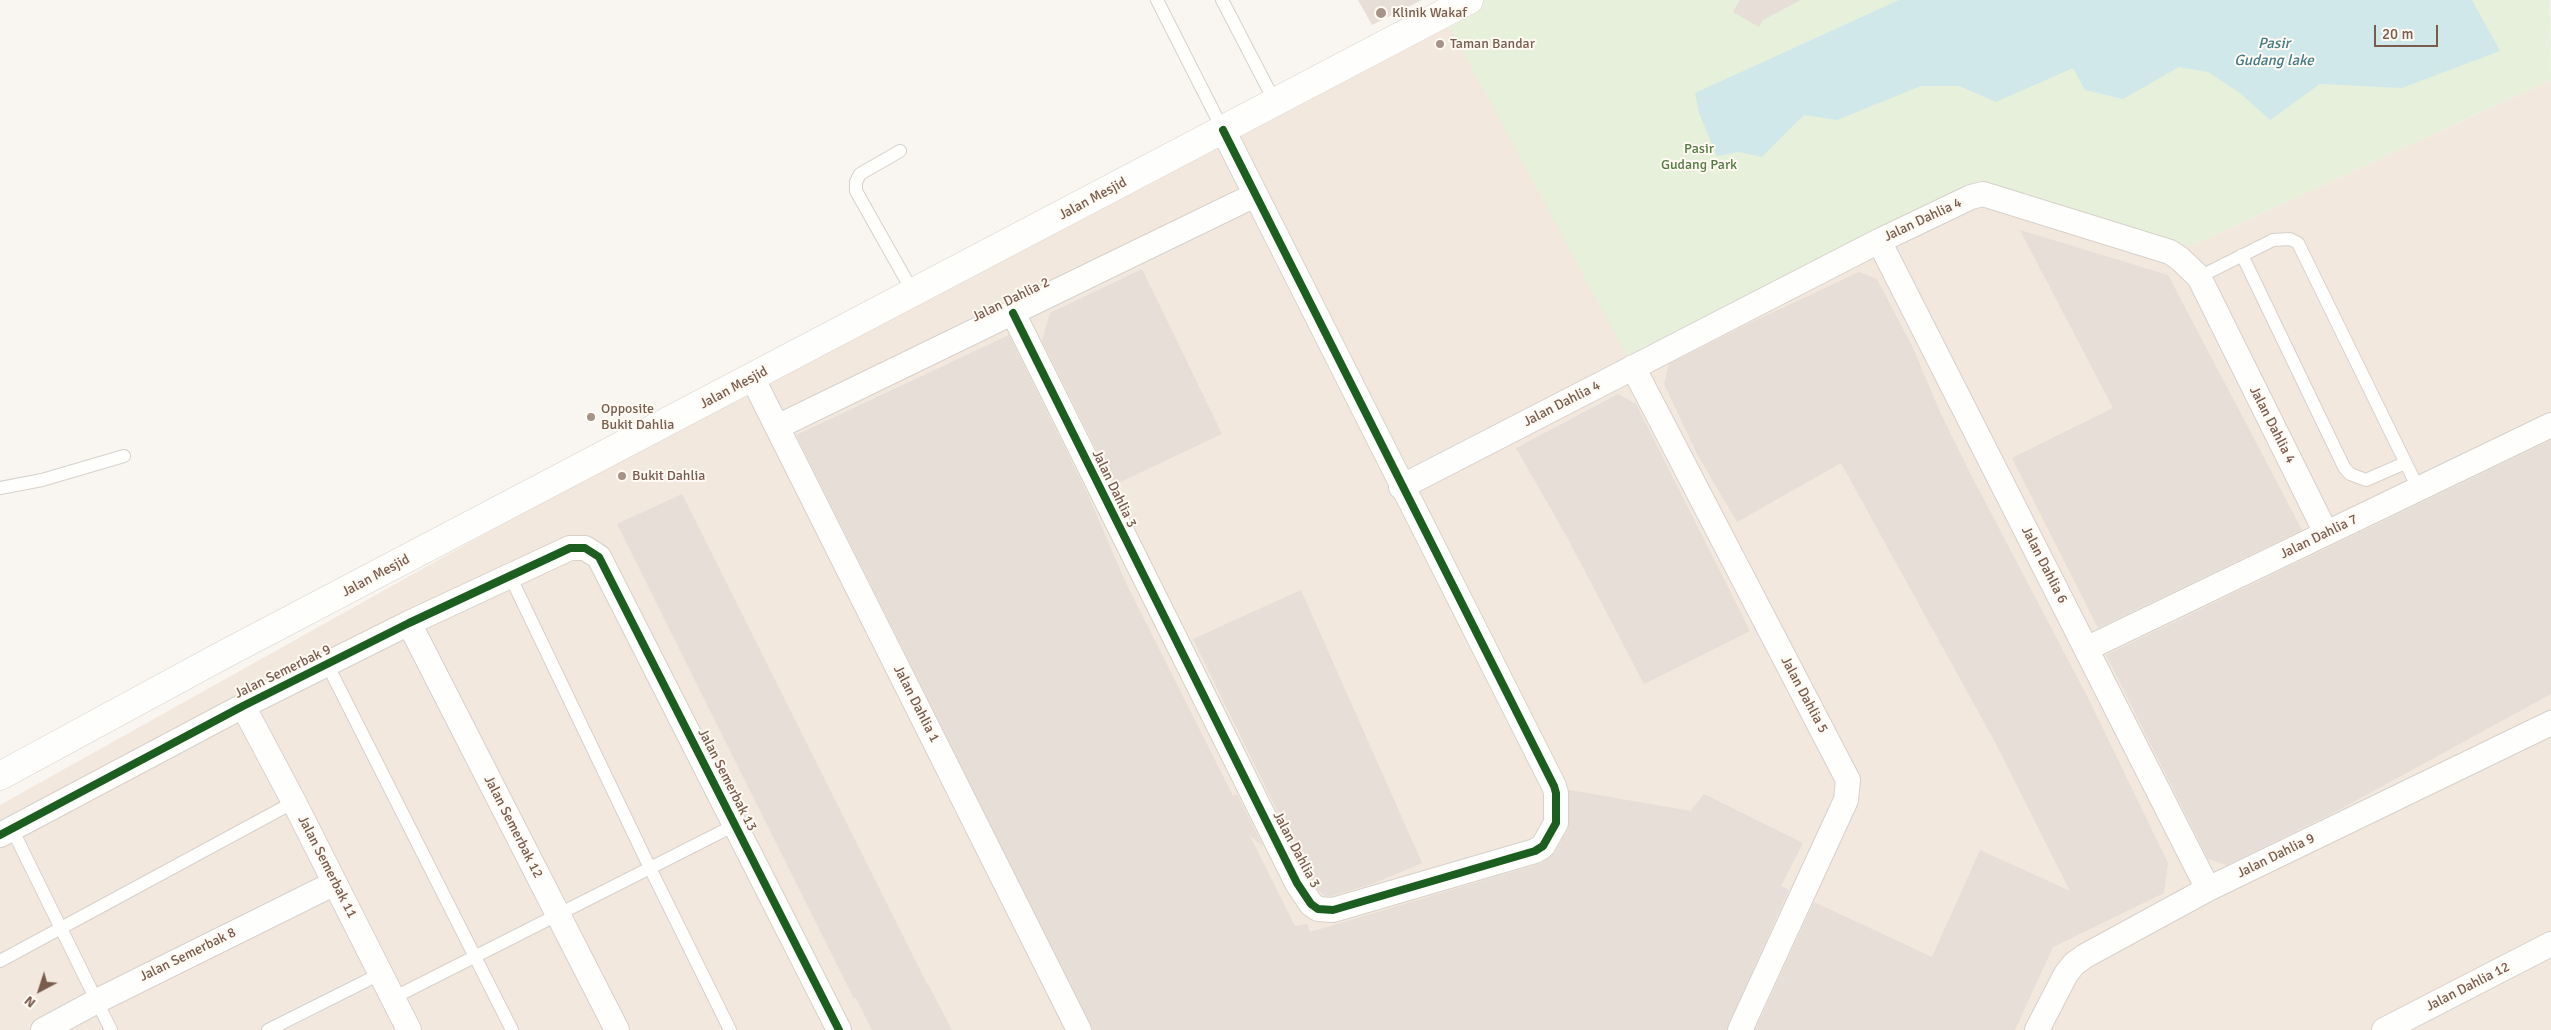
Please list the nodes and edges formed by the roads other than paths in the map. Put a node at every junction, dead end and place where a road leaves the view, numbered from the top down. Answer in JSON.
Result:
{"nodes":[{"id":1,"x":1157,"y":0,"type":"edge"},
{"id":2,"x":1222,"y":0,"type":"edge"},
{"id":3,"x":1469,"y":0,"type":"edge"},
{"id":4,"x":1275,"y":102,"type":"junction"},
{"id":5,"x":1223,"y":130,"type":"junction"},
{"id":6,"x":900,"y":151,"type":"dead end"},
{"id":7,"x":1255,"y":196,"type":"junction"},
{"id":8,"x":1879,"y":241,"type":"junction"},
{"id":9,"x":2242,"y":255,"type":"junction"},
{"id":10,"x":2199,"y":277,"type":"junction"},
{"id":11,"x":914,"y":294,"type":"junction"},
{"id":12,"x":1013,"y":313,"type":"junction"},
{"id":13,"x":1633,"y":367,"type":"junction"},
{"id":14,"x":753,"y":379,"type":"junction"},
{"id":15,"x":2551,"y":425,"type":"edge"},
{"id":16,"x":777,"y":427,"type":"junction"},
{"id":17,"x":124,"y":456,"type":"dead end"},
{"id":18,"x":2405,"y":462,"type":"junction"},
{"id":19,"x":1402,"y":487,"type":"junction"},
{"id":20,"x":0,"y":488,"type":"edge"},
{"id":21,"x":2418,"y":488,"type":"junction"},
{"id":22,"x":2326,"y":533,"type":"junction"},
{"id":23,"x":585,"y":548,"type":"joint"},
{"id":24,"x":510,"y":576,"type":"junction"},
{"id":25,"x":409,"y":623,"type":"junction"},
{"id":26,"x":2086,"y":649,"type":"junction"},
{"id":27,"x":327,"y":664,"type":"junction"},
{"id":28,"x":243,"y":706,"type":"junction"},
{"id":29,"x":2551,"y":723,"type":"edge"},
{"id":30,"x":0,"y":776,"type":"edge"},
{"id":31,"x":294,"y":802,"type":"junction"},
{"id":32,"x":735,"y":825,"type":"junction"},
{"id":33,"x":6,"y":832,"type":"edge"},
{"id":34,"x":650,"y":868,"type":"junction"},
{"id":35,"x":335,"y":883,"type":"junction"},
{"id":36,"x":2208,"y":889,"type":"junction"},
{"id":37,"x":559,"y":916,"type":"junction"},
{"id":38,"x":60,"y":928,"type":"junction"},
{"id":39,"x":2551,"y":944,"type":"edge"},
{"id":40,"x":475,"y":958,"type":"junction"},
{"id":41,"x":0,"y":961,"type":"edge"},
{"id":42,"x":380,"y":974,"type":"junction"},
{"id":43,"x":393,"y":998,"type":"junction"},
{"id":44,"x":97,"y":1001,"type":"junction"},
{"id":45,"x":43,"y":1030,"type":"edge"},
{"id":46,"x":111,"y":1030,"type":"edge"},
{"id":47,"x":268,"y":1030,"type":"edge"},
{"id":48,"x":409,"y":1030,"type":"edge"},
{"id":49,"x":512,"y":1030,"type":"edge"},
{"id":50,"x":617,"y":1030,"type":"edge"},
{"id":51,"x":730,"y":1030,"type":"edge"},
{"id":52,"x":839,"y":1030,"type":"edge"},
{"id":53,"x":1079,"y":1030,"type":"edge"},
{"id":54,"x":1740,"y":1030,"type":"edge"},
{"id":55,"x":2037,"y":1030,"type":"edge"},
{"id":56,"x":2384,"y":1030,"type":"edge"}],
"edges":[{"from":1,"to":5,"type":"lane"},
{"from":2,"to":4,"type":"lane"},
{"from":3,"to":4,"type":"main road","name":"Jalan Mesjid"},
{"from":4,"to":5,"type":"main road","name":"Jalan Mesjid"},
{"from":5,"to":7,"type":"street","name":"Jalan Dahlia 3"},
{"from":5,"to":11,"type":"main road","name":"Jalan Mesjid"},
{"from":6,"to":11,"type":"lane"},
{"from":7,"to":12,"type":"street","name":"Jalan Dahlia 2"},
{"from":7,"to":19,"type":"street","name":"Jalan Dahlia 3"},
{"from":8,"to":10,"type":"street","name":"Jalan Dahlia 4"},
{"from":8,"to":13,"type":"street","name":"Jalan Dahlia 4"},
{"from":8,"to":26,"type":"street","name":"Jalan Dahlia 6"},
{"from":9,"to":10,"type":"lane"},
{"from":9,"to":18,"type":"lane"},
{"from":9,"to":18,"type":"lane"},
{"from":10,"to":22,"type":"street","name":"Jalan Dahlia 4"},
{"from":11,"to":14,"type":"main road","name":"Jalan Mesjid"},
{"from":12,"to":16,"type":"street","name":"Jalan Dahlia 2"},
{"from":12,"to":19,"type":"street","name":"Jalan Dahlia 3"},
{"from":13,"to":19,"type":"street","name":"Jalan Dahlia 4"},
{"from":13,"to":54,"type":"street","name":"Jalan Dahlia 5"},
{"from":14,"to":16,"type":"street","name":"Jalan Dahlia 1"},
{"from":14,"to":30,"type":"main road","name":"Jalan Mesjid"},
{"from":15,"to":21,"type":"street","name":"Jalan Dahlia 7"},
{"from":16,"to":53,"type":"street","name":"Jalan Dahlia 1"},
{"from":17,"to":20,"type":"lane"},
{"from":18,"to":21,"type":"lane"},
{"from":21,"to":22,"type":"street","name":"Jalan Dahlia 7"},
{"from":22,"to":26,"type":"street","name":"Jalan Dahlia 7"},
{"from":23,"to":24,"type":"street","name":"Jalan Semerbak 9"},
{"from":23,"to":32,"type":"street","name":"Jalan Semerbak 13"},
{"from":24,"to":25,"type":"street","name":"Jalan Semerbak 9"},
{"from":24,"to":34,"type":"lane"},
{"from":25,"to":27,"type":"street","name":"Jalan Semerbak 9"},
{"from":25,"to":37,"type":"street","name":"Jalan Semerbak 12"},
{"from":26,"to":36,"type":"street","name":"Jalan Dahlia 6"},
{"from":27,"to":28,"type":"street","name":"Jalan Semerbak 9"},
{"from":27,"to":40,"type":"lane"},
{"from":28,"to":31,"type":"street","name":"Jalan Semerbak 11"},
{"from":28,"to":33,"type":"street","name":"Jalan Semerbak 9"},
{"from":29,"to":36,"type":"street","name":"Jalan Dahlia 9"},
{"from":31,"to":35,"type":"street","name":"Jalan Semerbak 11"},
{"from":31,"to":38,"type":"lane"},
{"from":32,"to":34,"type":"lane"},
{"from":32,"to":52,"type":"street","name":"Jalan Semerbak 13"},
{"from":33,"to":38,"type":"lane"},
{"from":34,"to":37,"type":"lane"},
{"from":34,"to":51,"type":"lane"},
{"from":35,"to":42,"type":"street","name":"Jalan Semerbak 11"},
{"from":35,"to":44,"type":"street","name":"Jalan Semerbak 8"},
{"from":36,"to":55,"type":"street","name":"Jalan Dahlia 9"},
{"from":37,"to":40,"type":"lane"},
{"from":37,"to":50,"type":"street","name":"Jalan Semerbak 12"},
{"from":38,"to":41,"type":"lane"},
{"from":38,"to":44,"type":"lane"},
{"from":39,"to":56,"type":"street","name":"Jalan Dahlia 12"},
{"from":40,"to":43,"type":"lane"},
{"from":40,"to":49,"type":"lane"},
{"from":42,"to":43,"type":"street","name":"Jalan Semerbak 11"},
{"from":42,"to":47,"type":"lane"},
{"from":43,"to":48,"type":"street","name":"Jalan Semerbak 11"},
{"from":44,"to":45,"type":"street","name":"Jalan Semerbak 8"},
{"from":44,"to":46,"type":"lane"}]}
